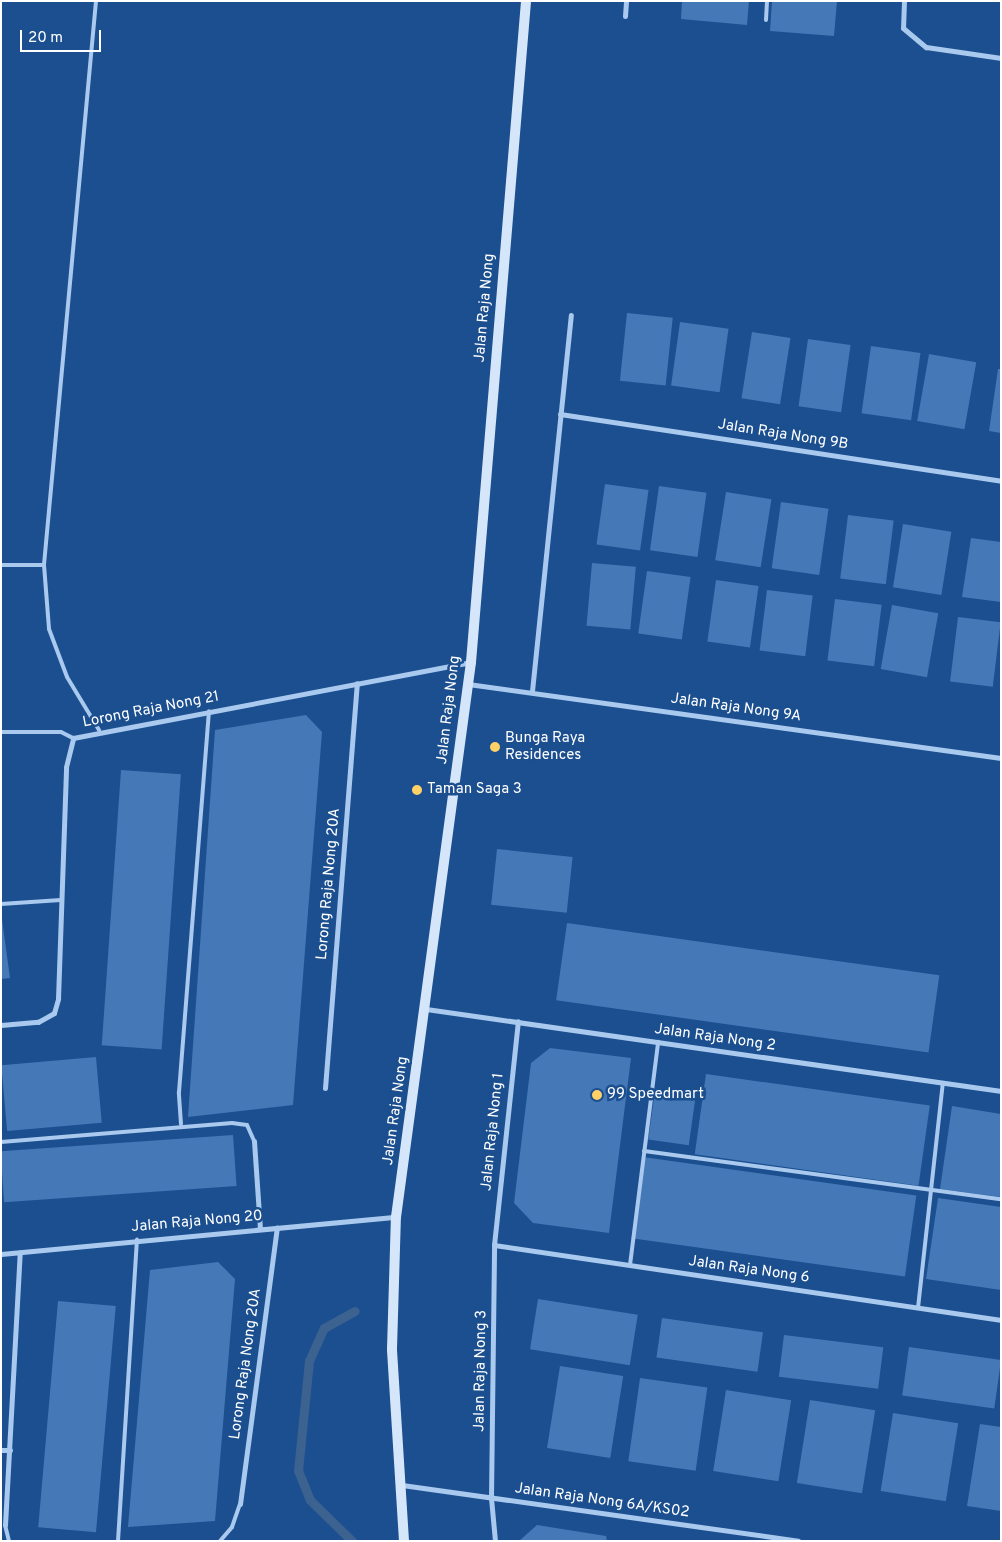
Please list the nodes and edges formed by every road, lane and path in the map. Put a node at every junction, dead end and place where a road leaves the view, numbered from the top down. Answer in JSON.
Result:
{"nodes":[{"id":1,"x":96,"y":1,"type":"edge"},
{"id":2,"x":526,"y":1,"type":"edge"},
{"id":3,"x":626,"y":1,"type":"edge"},
{"id":4,"x":767,"y":1,"type":"edge"},
{"id":5,"x":904,"y":1,"type":"edge"},
{"id":6,"x":625,"y":16,"type":"dead end"},
{"id":7,"x":766,"y":20,"type":"dead end"},
{"id":8,"x":1001,"y":58,"type":"edge"},
{"id":9,"x":570,"y":315,"type":"dead end"},
{"id":10,"x":560,"y":414,"type":"junction"},
{"id":11,"x":1001,"y":481,"type":"edge"},
{"id":12,"x":1,"y":565,"type":"edge"},
{"id":13,"x":44,"y":565,"type":"junction"},
{"id":14,"x":471,"y":662,"type":"junction"},
{"id":15,"x":357,"y":683,"type":"junction"},
{"id":16,"x":468,"y":684,"type":"junction"},
{"id":17,"x":532,"y":691,"type":"junction"},
{"id":18,"x":209,"y":712,"type":"junction"},
{"id":19,"x":99,"y":730,"type":"junction"},
{"id":20,"x":1,"y":732,"type":"edge"},
{"id":21,"x":73,"y":738,"type":"junction"},
{"id":22,"x":1001,"y":758,"type":"edge"},
{"id":23,"x":62,"y":900,"type":"junction"},
{"id":24,"x":1,"y":904,"type":"edge"},
{"id":25,"x":426,"y":1009,"type":"junction"},
{"id":26,"x":518,"y":1021,"type":"junction"},
{"id":27,"x":1,"y":1025,"type":"edge"},
{"id":28,"x":658,"y":1042,"type":"junction"},
{"id":29,"x":943,"y":1083,"type":"junction"},
{"id":30,"x":325,"y":1088,"type":"dead end"},
{"id":31,"x":1001,"y":1091,"type":"edge"},
{"id":32,"x":181,"y":1124,"type":"junction"},
{"id":33,"x":254,"y":1141,"type":"joint"},
{"id":34,"x":1,"y":1142,"type":"edge"},
{"id":35,"x":644,"y":1151,"type":"junction"},
{"id":36,"x":931,"y":1189,"type":"junction"},
{"id":37,"x":1001,"y":1199,"type":"edge"},
{"id":38,"x":396,"y":1217,"type":"junction"},
{"id":39,"x":276,"y":1227,"type":"junction"},
{"id":40,"x":260,"y":1229,"type":"junction"},
{"id":41,"x":137,"y":1240,"type":"junction"},
{"id":42,"x":494,"y":1245,"type":"junction"},
{"id":43,"x":20,"y":1252,"type":"junction"},
{"id":44,"x":1,"y":1254,"type":"edge"},
{"id":45,"x":630,"y":1265,"type":"junction"},
{"id":46,"x":918,"y":1308,"type":"junction"},
{"id":47,"x":1001,"y":1320,"type":"edge"},
{"id":48,"x":1,"y":1450,"type":"edge"},
{"id":49,"x":10,"y":1450,"type":"junction"},
{"id":50,"x":402,"y":1485,"type":"junction"},
{"id":51,"x":491,"y":1498,"type":"junction"},
{"id":52,"x":240,"y":1504,"type":"joint"},
{"id":53,"x":6,"y":1525,"type":"joint"},
{"id":54,"x":751,"y":1534,"type":"junction"},
{"id":55,"x":9,"y":1541,"type":"edge"},
{"id":56,"x":118,"y":1541,"type":"edge"},
{"id":57,"x":220,"y":1541,"type":"edge"},
{"id":58,"x":404,"y":1541,"type":"edge"},
{"id":59,"x":495,"y":1541,"type":"edge"},
{"id":60,"x":751,"y":1541,"type":"edge"},
{"id":61,"x":798,"y":1541,"type":"edge"}],
"edges":[{"from":1,"to":13,"type":"lane"},
{"from":2,"to":14,"type":"main road","name":"Jalan Raja Nong"},
{"from":3,"to":6,"type":"street"},
{"from":4,"to":7,"type":"lane"},
{"from":5,"to":8,"type":"street"},
{"from":9,"to":10,"type":"street"},
{"from":10,"to":11,"type":"street","name":"Jalan Raja Nong 9B"},
{"from":10,"to":17,"type":"street"},
{"from":12,"to":13,"type":"lane"},
{"from":13,"to":19,"type":"lane"},
{"from":14,"to":15,"type":"street","name":"Lorong Raja Nong 21"},
{"from":14,"to":16,"type":"main road","name":"Jalan Raja Nong"},
{"from":15,"to":18,"type":"street","name":"Lorong Raja Nong 21"},
{"from":15,"to":30,"type":"street","name":"Lorong Raja Nong 20A"},
{"from":16,"to":17,"type":"street","name":"Jalan Raja Nong 9A"},
{"from":16,"to":25,"type":"main road","name":"Jalan Raja Nong"},
{"from":17,"to":22,"type":"street","name":"Jalan Raja Nong 9A"},
{"from":18,"to":19,"type":"street","name":"Lorong Raja Nong 21"},
{"from":18,"to":32,"type":"lane"},
{"from":19,"to":21,"type":"street","name":"Lorong Raja Nong 21"},
{"from":20,"to":21,"type":"lane"},
{"from":21,"to":23,"type":"street","name":"Lorong Raja Nong 21"},
{"from":23,"to":24,"type":"lane"},
{"from":23,"to":27,"type":"street","name":"Lorong Raja Nong 21"},
{"from":25,"to":26,"type":"street","name":"Jalan Raja Nong 2"},
{"from":25,"to":38,"type":"main road","name":"Jalan Raja Nong"},
{"from":26,"to":28,"type":"street","name":"Jalan Raja Nong 2"},
{"from":26,"to":42,"type":"street","name":"Jalan Raja Nong 1"},
{"from":28,"to":29,"type":"street","name":"Jalan Raja Nong 2"},
{"from":28,"to":35,"type":"lane"},
{"from":29,"to":31,"type":"street","name":"Jalan Raja Nong 2"},
{"from":29,"to":36,"type":"lane"},
{"from":32,"to":33,"type":"lane"},
{"from":32,"to":34,"type":"lane"},
{"from":33,"to":40,"type":"street"},
{"from":35,"to":36,"type":"lane"},
{"from":35,"to":45,"type":"lane"},
{"from":36,"to":37,"type":"lane"},
{"from":36,"to":46,"type":"lane"},
{"from":38,"to":39,"type":"street","name":"Jalan Raja Nong 20"},
{"from":38,"to":50,"type":"main road","name":"Jalan Raja Nong"},
{"from":39,"to":40,"type":"street","name":"Jalan Raja Nong 20"},
{"from":39,"to":52,"type":"street","name":"Lorong Raja Nong 20A"},
{"from":40,"to":41,"type":"street","name":"Jalan Raja Nong 20"},
{"from":41,"to":43,"type":"street","name":"Jalan Raja Nong 20"},
{"from":41,"to":56,"type":"lane"},
{"from":42,"to":45,"type":"street","name":"Jalan Raja Nong 6"},
{"from":42,"to":51,"type":"street","name":"Jalan Raja Nong 3"},
{"from":43,"to":44,"type":"street","name":"Jalan Raja Nong 20"},
{"from":43,"to":49,"type":"street"},
{"from":45,"to":46,"type":"street","name":"Jalan Raja Nong 6"},
{"from":46,"to":47,"type":"street","name":"Jalan Raja Nong 6"},
{"from":48,"to":49,"type":"street"},
{"from":49,"to":53,"type":"street"},
{"from":50,"to":51,"type":"street","name":"Jalan Raja Nong 6A/KS02"},
{"from":50,"to":58,"type":"main road","name":"Jalan Raja Nong"},
{"from":51,"to":54,"type":"street","name":"Jalan Raja Nong 6A/KS02"},
{"from":51,"to":59,"type":"street","name":"Jalan Raja Nong 3"},
{"from":52,"to":57,"type":"lane"},
{"from":53,"to":55,"type":"lane"},
{"from":54,"to":60,"type":"street"},
{"from":54,"to":61,"type":"street","name":"Jalan Raja Nong 6A/KS02"}]}
